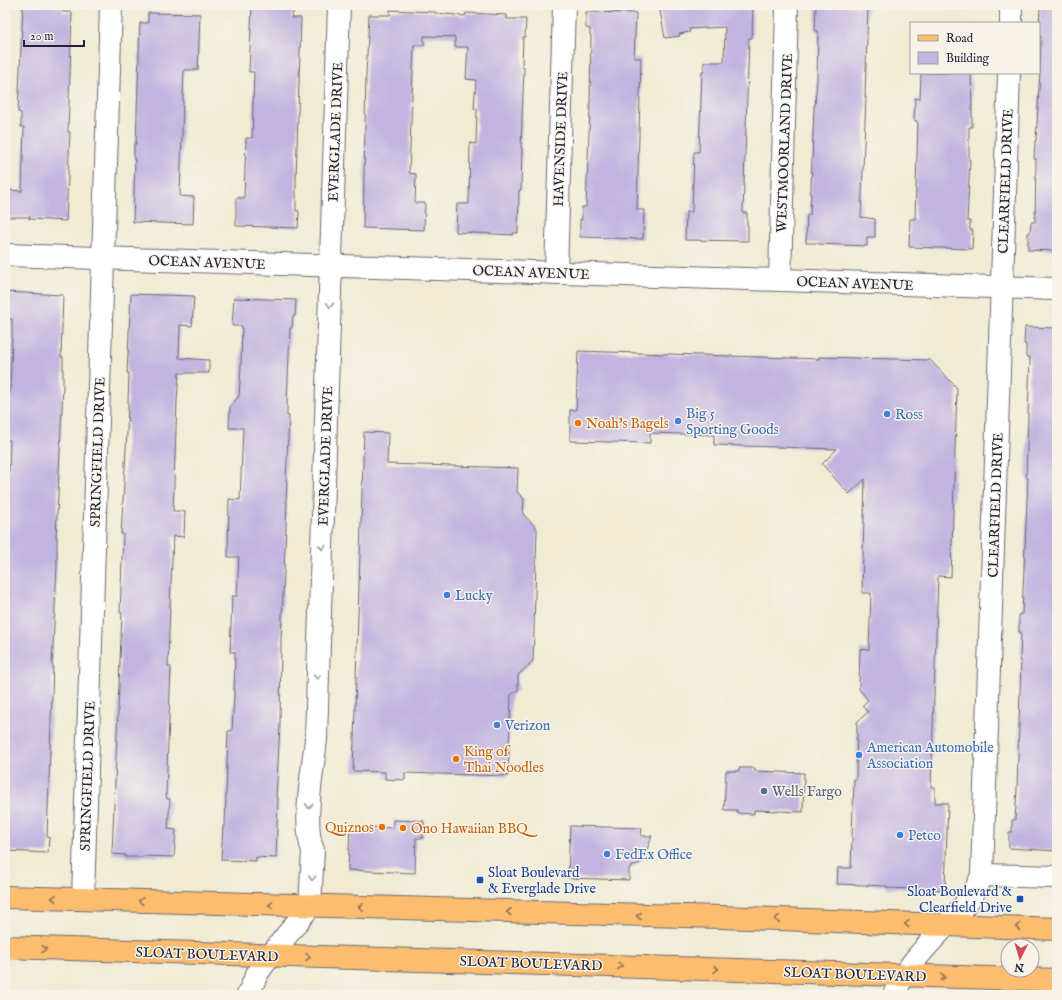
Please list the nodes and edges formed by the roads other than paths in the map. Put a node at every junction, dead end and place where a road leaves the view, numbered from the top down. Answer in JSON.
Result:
{"nodes":[{"id":1,"x":111,"y":5,"type":"edge"},
{"id":2,"x":339,"y":5,"type":"edge"},
{"id":3,"x":564,"y":5,"type":"edge"},
{"id":4,"x":787,"y":5,"type":"edge"},
{"id":5,"x":1011,"y":5,"type":"edge"},
{"id":6,"x":1011,"y":22,"type":"edge"},
{"id":7,"x":1009,"y":74,"type":"edge"},
{"id":8,"x":5,"y":256,"type":"edge"},
{"id":9,"x":103,"y":258,"type":"junction"},
{"id":10,"x":331,"y":266,"type":"junction"},
{"id":11,"x":556,"y":273,"type":"junction"},
{"id":12,"x":780,"y":280,"type":"junction"},
{"id":13,"x":1002,"y":287,"type":"junction"},
{"id":14,"x":1057,"y":289,"type":"edge"},
{"id":15,"x":982,"y":874,"type":"junction"},
{"id":16,"x":1057,"y":877,"type":"edge"},
{"id":17,"x":5,"y":897,"type":"edge"},
{"id":18,"x":84,"y":899,"type":"junction"},
{"id":19,"x":310,"y":906,"type":"junction"},
{"id":20,"x":946,"y":925,"type":"junction"},
{"id":21,"x":1057,"y":929,"type":"edge"},
{"id":22,"x":5,"y":947,"type":"edge"},
{"id":23,"x":269,"y":956,"type":"junction"},
{"id":24,"x":904,"y":976,"type":"junction"},
{"id":25,"x":1057,"y":980,"type":"edge"},
{"id":26,"x":248,"y":995,"type":"edge"},
{"id":27,"x":894,"y":995,"type":"edge"}],
"edges":[{"from":1,"to":9,"type":"street","name":"SPRINGFIELD DRIVE"},
{"from":2,"to":10,"type":"street","name":"EVERGLADE DRIVE"},
{"from":3,"to":11,"type":"street","name":"HAVENSIDE DRIVE"},
{"from":4,"to":12,"type":"street","name":"WESTMOORLAND DRIVE"},
{"from":5,"to":6,"type":"street"},
{"from":7,"to":13,"type":"street","name":"CLEARFIELD DRIVE"},
{"from":8,"to":9,"type":"street","name":"OCEAN AVENUE"},
{"from":9,"to":10,"type":"street","name":"OCEAN AVENUE"},
{"from":9,"to":18,"type":"street","name":"SPRINGFIELD DRIVE"},
{"from":10,"to":11,"type":"street","name":"OCEAN AVENUE"},
{"from":10,"to":19,"type":"street","name":"EVERGLADE DRIVE","one_way":true},
{"from":11,"to":12,"type":"street","name":"OCEAN AVENUE"},
{"from":12,"to":13,"type":"street","name":"OCEAN AVENUE"},
{"from":13,"to":14,"type":"street","name":"OCEAN AVENUE"},
{"from":13,"to":15,"type":"street","name":"CLEARFIELD DRIVE"},
{"from":15,"to":16,"type":"street"},
{"from":15,"to":20,"type":"street","name":"CLEARFIELD DRIVE"},
{"from":18,"to":17,"type":"main road","one_way":true},
{"from":19,"to":18,"type":"main road","one_way":true},
{"from":20,"to":19,"type":"main road","one_way":true},
{"from":19,"to":23,"type":"street"},
{"from":21,"to":20,"type":"main road","one_way":true},
{"from":20,"to":24,"type":"street","name":"CLEARFIELD DRIVE"},
{"from":22,"to":23,"type":"main road","name":"SLOAT BOULEVARD","one_way":true},
{"from":23,"to":24,"type":"main road","name":"SLOAT BOULEVARD","one_way":true},
{"from":23,"to":26,"type":"street"},
{"from":24,"to":25,"type":"main road","name":"SLOAT BOULEVARD","one_way":true},
{"from":24,"to":27,"type":"street","name":"CLEARFIELD DRIVE"}]}
